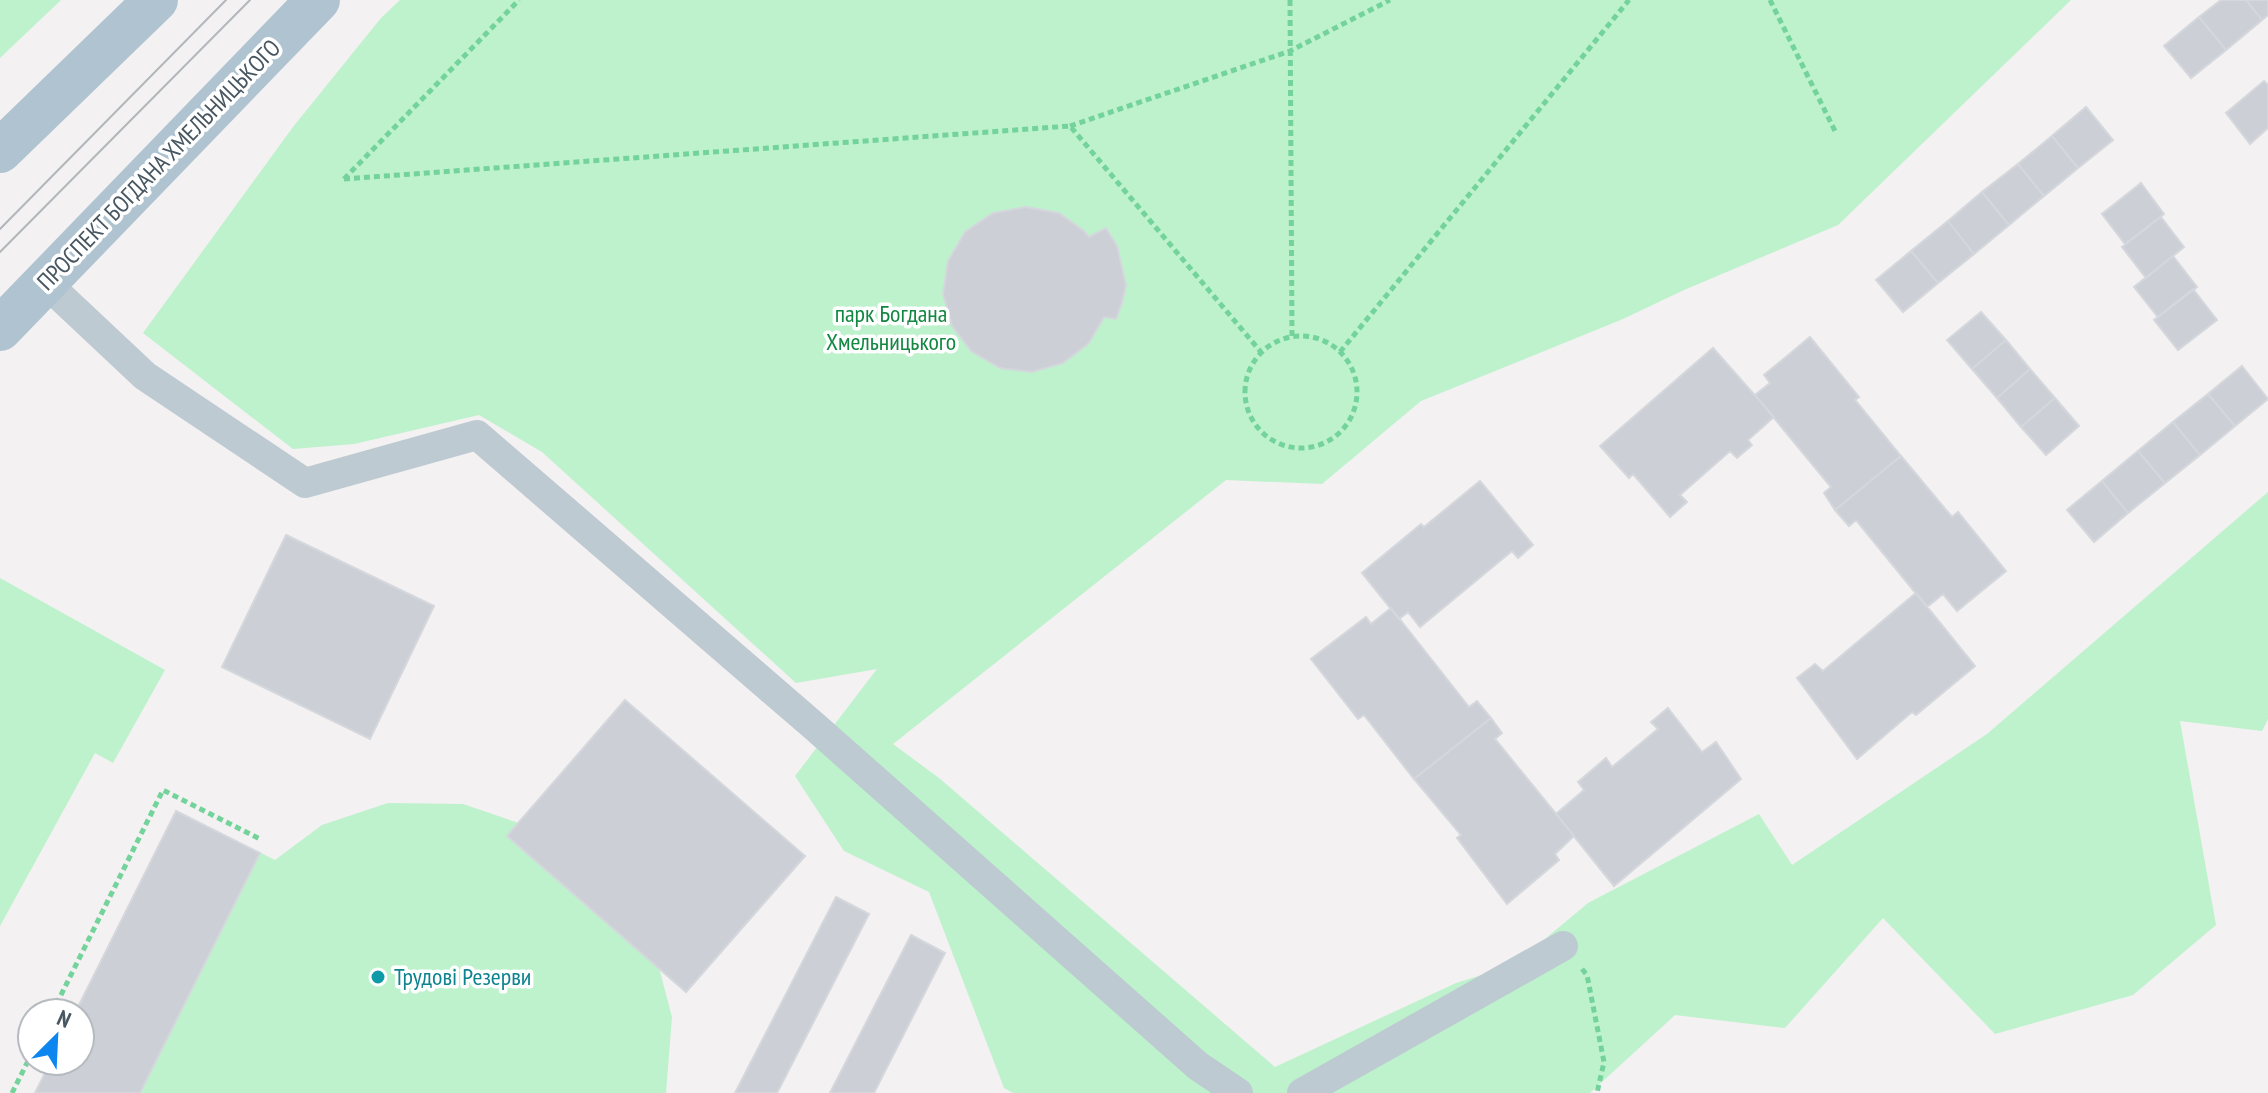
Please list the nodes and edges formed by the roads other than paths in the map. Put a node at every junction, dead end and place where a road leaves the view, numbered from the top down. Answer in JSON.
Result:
{"nodes":[{"id":1,"x":156,"y":0,"type":"edge"},
{"id":2,"x":318,"y":0,"type":"edge"},
{"id":3,"x":0,"y":151,"type":"edge"},
{"id":4,"x":46,"y":283,"type":"junction"},
{"id":5,"x":0,"y":329,"type":"edge"},
{"id":6,"x":1563,"y":946,"type":"dead end"},
{"id":7,"x":1238,"y":1093,"type":"edge"},
{"id":8,"x":1302,"y":1093,"type":"edge"}],
"edges":[{"from":1,"to":3,"type":"main road"},
{"from":2,"to":4,"type":"main road","name":"ПРОСПЕКТ БОГДАНА ХМЕЛЬНИЦЬКОГО"},
{"from":4,"to":5,"type":"main road","name":"ПРОСПЕКТ БОГДАНА ХМЕЛЬНИЦЬКОГО"},
{"from":4,"to":7,"type":"street"},
{"from":6,"to":8,"type":"street"}]}
